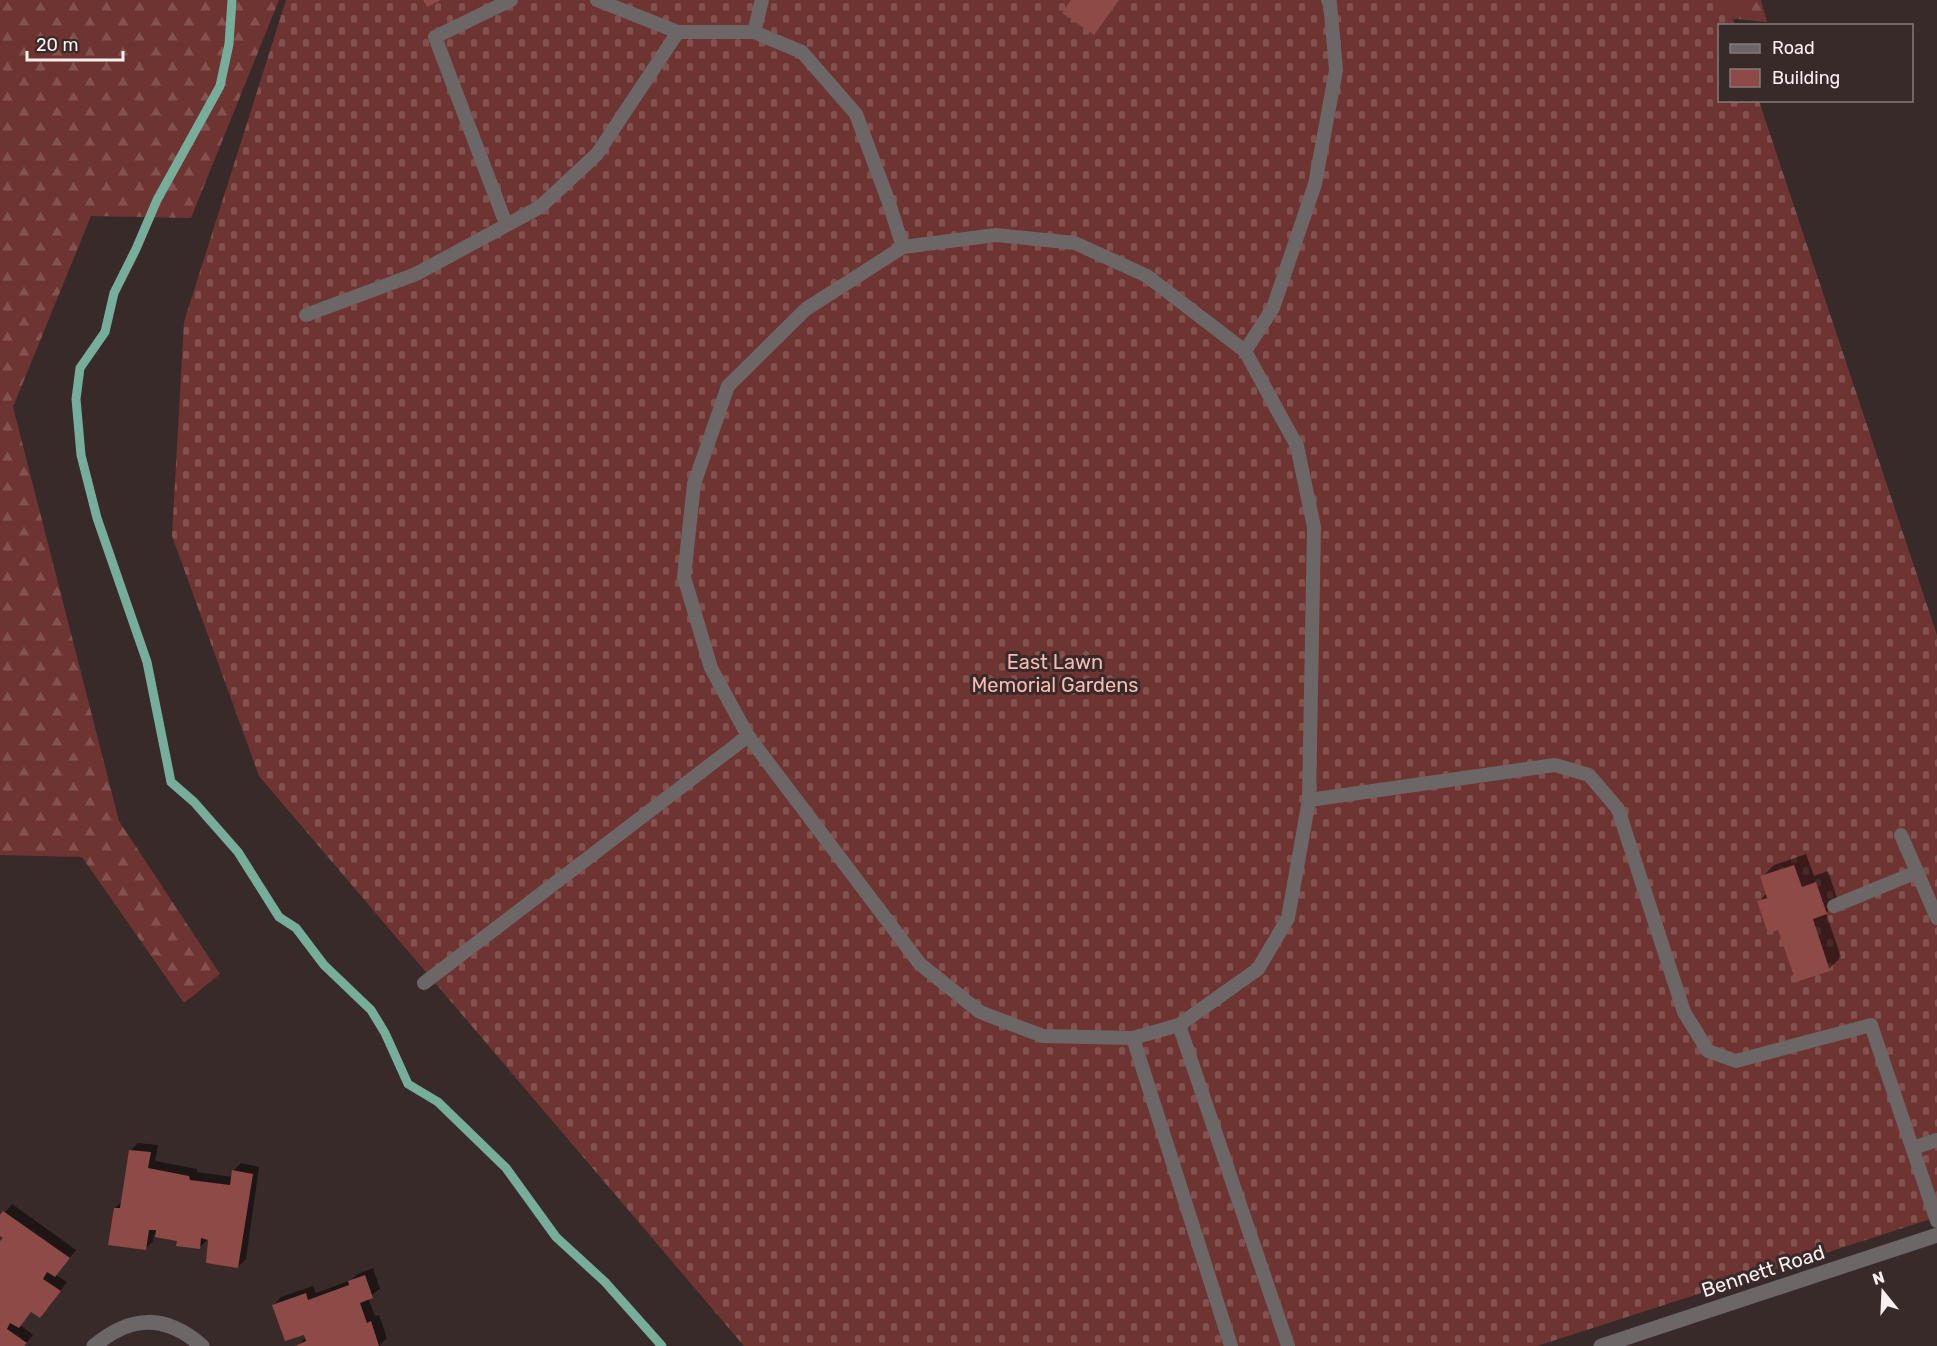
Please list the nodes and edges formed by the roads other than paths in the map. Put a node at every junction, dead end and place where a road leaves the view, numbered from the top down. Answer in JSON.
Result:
{"nodes":[{"id":1,"x":511,"y":0,"type":"edge"},
{"id":2,"x":597,"y":0,"type":"edge"},
{"id":3,"x":762,"y":0,"type":"edge"},
{"id":4,"x":1328,"y":0,"type":"edge"},
{"id":5,"x":678,"y":32,"type":"junction"},
{"id":6,"x":754,"y":32,"type":"junction"},
{"id":7,"x":506,"y":224,"type":"junction"},
{"id":8,"x":903,"y":247,"type":"junction"},
{"id":9,"x":306,"y":315,"type":"dead end"},
{"id":10,"x":1245,"y":351,"type":"junction"},
{"id":11,"x":748,"y":736,"type":"junction"},
{"id":12,"x":1309,"y":800,"type":"junction"},
{"id":13,"x":1901,"y":835,"type":"dead end"},
{"id":14,"x":1917,"y":873,"type":"junction"},
{"id":15,"x":1834,"y":906,"type":"dead end"},
{"id":16,"x":1937,"y":918,"type":"edge"},
{"id":17,"x":424,"y":983,"type":"dead end"},
{"id":18,"x":1179,"y":1025,"type":"junction"},
{"id":19,"x":1133,"y":1038,"type":"junction"},
{"id":20,"x":1937,"y":1140,"type":"edge"},
{"id":21,"x":1913,"y":1148,"type":"junction"},
{"id":22,"x":1937,"y":1221,"type":"edge"},
{"id":23,"x":1937,"y":1235,"type":"edge"},
{"id":24,"x":94,"y":1346,"type":"edge"},
{"id":25,"x":202,"y":1346,"type":"edge"},
{"id":26,"x":1231,"y":1346,"type":"edge"},
{"id":27,"x":1288,"y":1346,"type":"edge"},
{"id":28,"x":1601,"y":1346,"type":"edge"}],
"edges":[{"from":1,"to":7,"type":"lane"},
{"from":2,"to":5,"type":"lane"},
{"from":3,"to":6,"type":"lane"},
{"from":4,"to":10,"type":"lane"},
{"from":5,"to":6,"type":"lane"},
{"from":5,"to":7,"type":"lane"},
{"from":6,"to":8,"type":"lane"},
{"from":7,"to":9,"type":"lane"},
{"from":8,"to":10,"type":"lane"},
{"from":8,"to":11,"type":"lane"},
{"from":10,"to":12,"type":"lane"},
{"from":11,"to":17,"type":"lane"},
{"from":11,"to":19,"type":"lane"},
{"from":12,"to":18,"type":"lane"},
{"from":12,"to":21,"type":"lane"},
{"from":13,"to":14,"type":"lane"},
{"from":14,"to":15,"type":"lane"},
{"from":14,"to":16,"type":"lane"},
{"from":18,"to":19,"type":"lane"},
{"from":18,"to":27,"type":"lane"},
{"from":19,"to":26,"type":"lane"},
{"from":20,"to":21,"type":"lane"},
{"from":21,"to":22,"type":"lane"},
{"from":23,"to":28,"type":"street","name":"Bennett Road"},
{"from":24,"to":25,"type":"street"}]}
